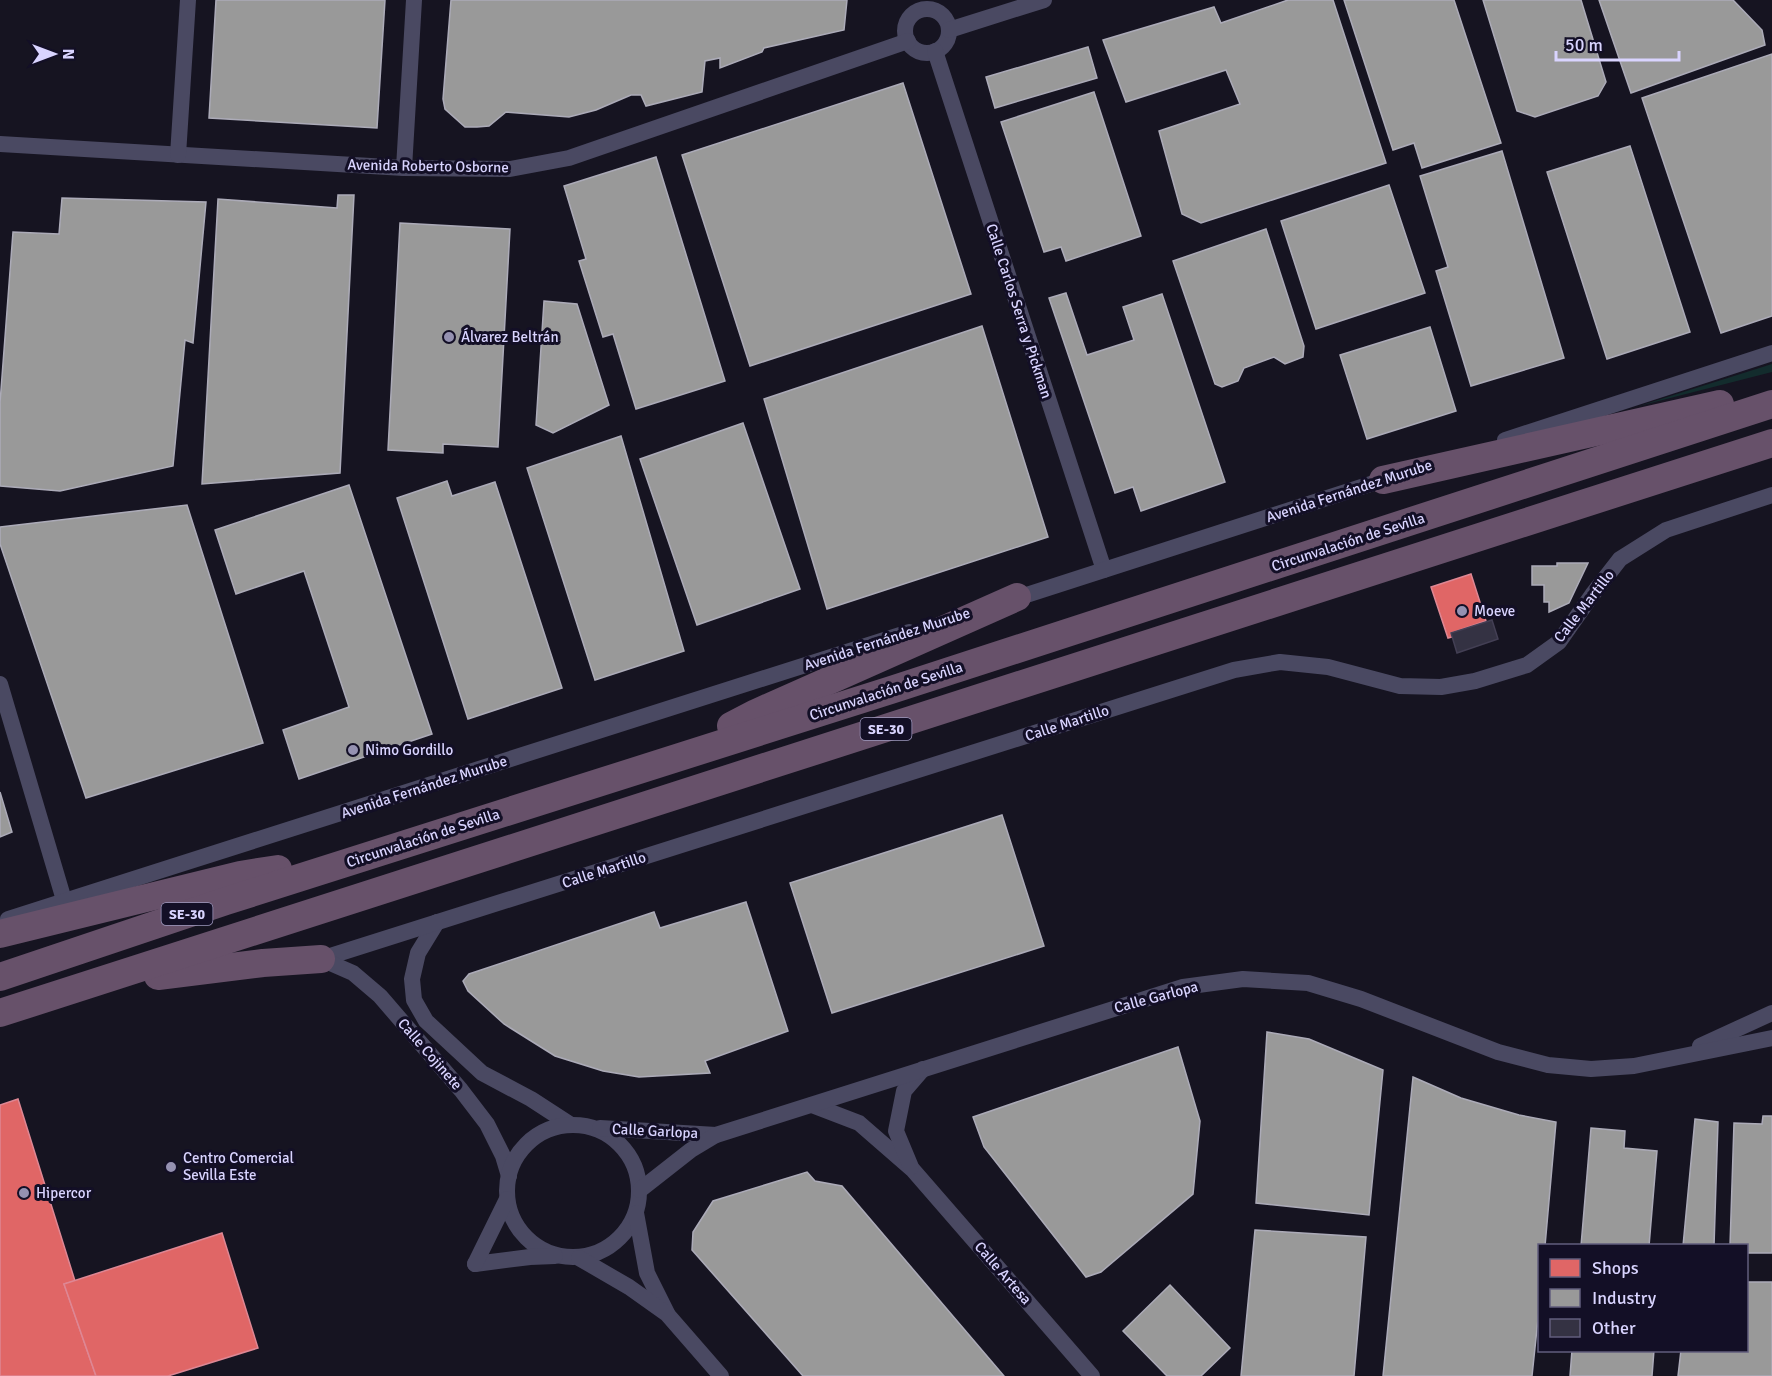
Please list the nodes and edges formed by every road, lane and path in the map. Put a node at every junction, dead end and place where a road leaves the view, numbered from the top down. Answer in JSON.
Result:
{"nodes":[{"id":1,"x":188,"y":0,"type":"edge"},
{"id":2,"x":414,"y":0,"type":"edge"},
{"id":3,"x":1044,"y":0,"type":"edge"},
{"id":4,"x":913,"y":7,"type":"edge"},
{"id":5,"x":949,"y":30,"type":"junction"},
{"id":6,"x":908,"y":41,"type":"junction"},
{"id":7,"x":935,"y":51,"type":"junction"},
{"id":8,"x":0,"y":144,"type":"edge"},
{"id":9,"x":178,"y":155,"type":"junction"},
{"id":10,"x":404,"y":168,"type":"junction"},
{"id":11,"x":1772,"y":353,"type":"edge"},
{"id":12,"x":1772,"y":392,"type":"edge"},
{"id":13,"x":1772,"y":404,"type":"edge"},
{"id":14,"x":1772,"y":443,"type":"edge"},
{"id":15,"x":1383,"y":480,"type":"junction"},
{"id":16,"x":1772,"y":495,"type":"edge"},
{"id":17,"x":1104,"y":570,"type":"junction"},
{"id":18,"x":1017,"y":597,"type":"junction"},
{"id":19,"x":0,"y":684,"type":"edge"},
{"id":20,"x":674,"y":758,"type":"junction"},
{"id":21,"x":374,"y":853,"type":"junction"},
{"id":22,"x":64,"y":900,"type":"junction"},
{"id":23,"x":0,"y":922,"type":"edge"},
{"id":24,"x":437,"y":922,"type":"junction"},
{"id":25,"x":0,"y":934,"type":"edge"},
{"id":26,"x":321,"y":959,"type":"junction"},
{"id":27,"x":0,"y":977,"type":"edge"},
{"id":28,"x":93,"y":983,"type":"junction"},
{"id":29,"x":0,"y":1013,"type":"edge"},
{"id":30,"x":1772,"y":1013,"type":"edge"},
{"id":31,"x":1772,"y":1038,"type":"edge"},
{"id":32,"x":1672,"y":1058,"type":"junction"},
{"id":33,"x":923,"y":1069,"type":"junction"},
{"id":34,"x":812,"y":1105,"type":"junction"},
{"id":35,"x":571,"y":1125,"type":"junction"},
{"id":36,"x":593,"y":1128,"type":"junction"},
{"id":37,"x":716,"y":1135,"type":"junction"},
{"id":38,"x":913,"y":1170,"type":"junction"},
{"id":39,"x":509,"y":1176,"type":"junction"},
{"id":40,"x":640,"y":1190,"type":"junction"},
{"id":41,"x":507,"y":1199,"type":"junction"},
{"id":42,"x":636,"y":1213,"type":"junction"},
{"id":43,"x":556,"y":1256,"type":"junction"},
{"id":44,"x":579,"y":1258,"type":"junction"},
{"id":45,"x":667,"y":1314,"type":"junction"},
{"id":46,"x":721,"y":1376,"type":"edge"},
{"id":47,"x":1092,"y":1376,"type":"edge"}],
"edges":[{"from":1,"to":9,"type":"street"},
{"from":2,"to":10,"type":"street"},
{"from":3,"to":5,"type":"street"},
{"from":4,"to":5,"type":"street"},
{"from":4,"to":6,"type":"street"},
{"from":5,"to":7,"type":"street"},
{"from":6,"to":7,"type":"street"},
{"from":6,"to":10,"type":"street","name":"Avenida Roberto Osborne"},
{"from":7,"to":17,"type":"street","name":"Calle Carlos Serra y Pickman"},
{"from":8,"to":9,"type":"street","name":"Avenida Roberto Osborne"},
{"from":9,"to":10,"type":"street","name":"Avenida Roberto Osborne"},
{"from":11,"to":15,"type":"street","name":"Avenida Fernández Murube"},
{"from":12,"to":15,"type":"highway"},
{"from":13,"to":20,"type":"highway","name":"Circunvalación de Sevilla","number":"SE-30"},
{"from":14,"to":28,"type":"highway","number":"SE-30"},
{"from":15,"to":17,"type":"street","name":"Avenida Fernández Murube"},
{"from":16,"to":24,"type":"street","name":"Calle Martillo"},
{"from":17,"to":18,"type":"street","name":"Avenida Fernández Murube"},
{"from":18,"to":20,"type":"highway"},
{"from":18,"to":22,"type":"street","name":"Avenida Fernández Murube"},
{"from":19,"to":22,"type":"street"},
{"from":20,"to":21,"type":"highway","name":"Circunvalación de Sevilla","number":"SE-30"},
{"from":21,"to":25,"type":"highway"},
{"from":21,"to":27,"type":"highway","name":"Circunvalación de Sevilla","number":"SE-30"},
{"from":22,"to":23,"type":"street","name":"Avenida Fernández Murube"},
{"from":24,"to":26,"type":"street","name":"Calle Martillo"},
{"from":24,"to":35,"type":"street","name":"Calle Cojinete"},
{"from":26,"to":28,"type":"highway"},
{"from":26,"to":39,"type":"street","name":"Calle Cojinete"},
{"from":28,"to":29,"type":"highway","number":"SE-30"},
{"from":30,"to":32,"type":"street","name":"Calle Garlopa"},
{"from":31,"to":32,"type":"street","name":"Calle Garlopa"},
{"from":32,"to":33,"type":"street","name":"Calle Garlopa"},
{"from":33,"to":34,"type":"street","name":"Calle Garlopa"},
{"from":33,"to":38,"type":"street","name":"Calle Artesa"},
{"from":34,"to":37,"type":"street","name":"Calle Garlopa"},
{"from":34,"to":38,"type":"street","name":"Calle Artesa"},
{"from":35,"to":36,"type":"street"},
{"from":35,"to":39,"type":"street"},
{"from":36,"to":37,"type":"street","name":"Calle Garlopa"},
{"from":36,"to":40,"type":"street"},
{"from":37,"to":40,"type":"street","name":"Calle Garlopa"},
{"from":38,"to":47,"type":"street","name":"Calle Artesa"},
{"from":39,"to":41,"type":"street"},
{"from":40,"to":42,"type":"street"},
{"from":41,"to":43,"type":"street"},
{"from":41,"to":43,"type":"street"},
{"from":42,"to":44,"type":"street"},
{"from":42,"to":45,"type":"street"},
{"from":43,"to":44,"type":"street"},
{"from":44,"to":45,"type":"street"},
{"from":45,"to":46,"type":"street"}]}
